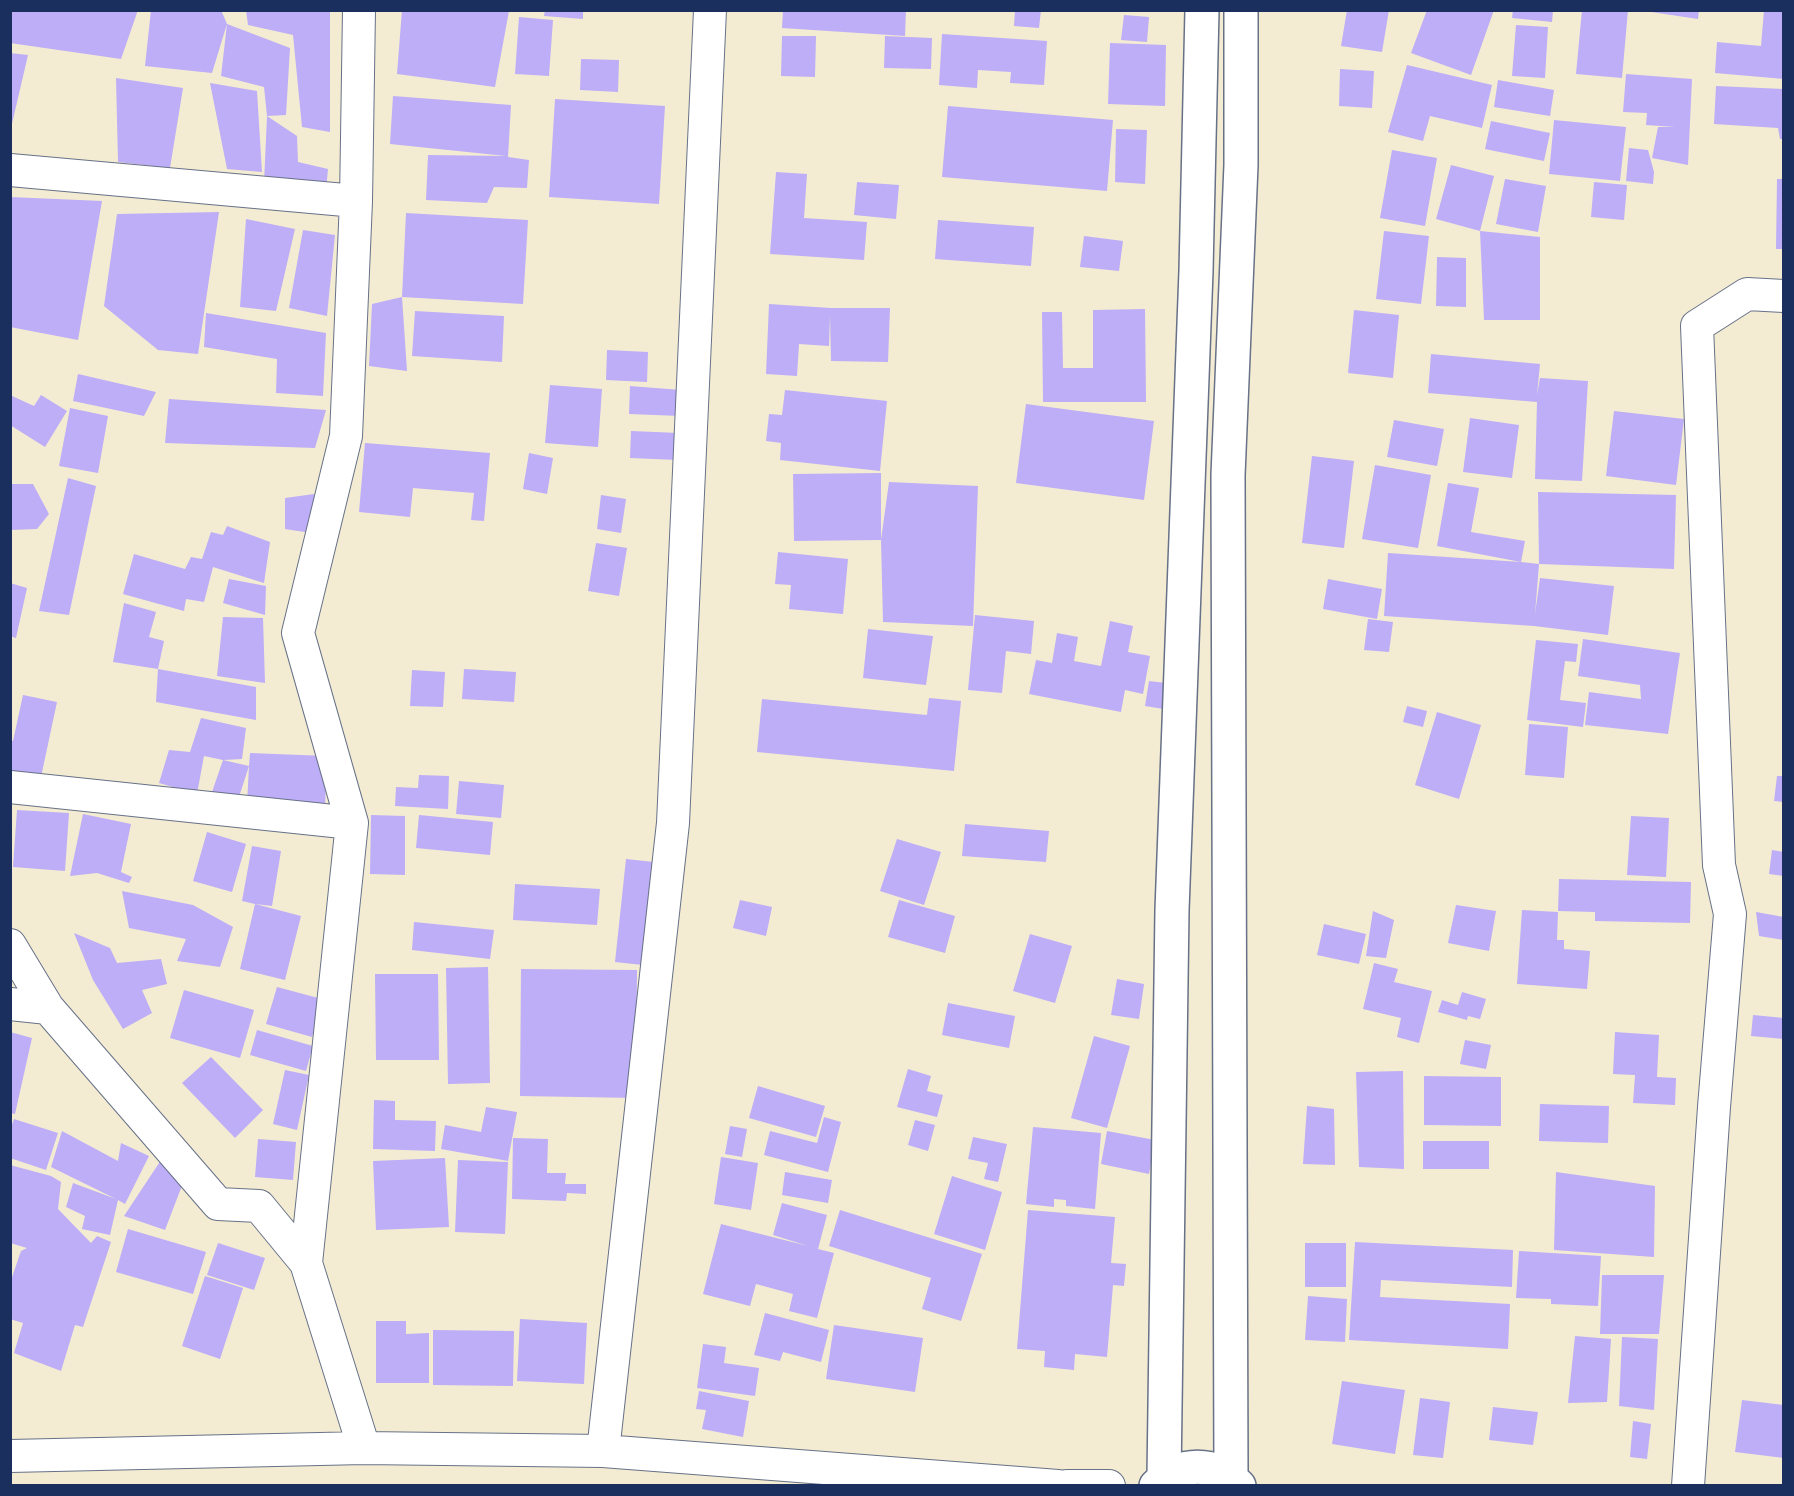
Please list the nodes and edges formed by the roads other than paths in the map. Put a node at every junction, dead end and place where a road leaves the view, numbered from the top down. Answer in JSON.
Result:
{"nodes":[{"id":1,"x":359,"y":10,"type":"edge"},
{"id":2,"x":710,"y":10,"type":"edge"},
{"id":3,"x":1202,"y":10,"type":"edge"},
{"id":4,"x":1241,"y":10,"type":"edge"},
{"id":5,"x":10,"y":170,"type":"edge"},
{"id":6,"x":356,"y":201,"type":"junction"},
{"id":7,"x":1784,"y":296,"type":"edge"},
{"id":8,"x":10,"y":787,"type":"edge"},
{"id":9,"x":352,"y":823,"type":"junction"},
{"id":10,"x":10,"y":945,"type":"edge"},
{"id":11,"x":10,"y":1004,"type":"edge"},
{"id":12,"x":48,"y":1008,"type":"junction"},
{"id":13,"x":306,"y":1263,"type":"junction"},
{"id":14,"x":364,"y":1448,"type":"junction"},
{"id":15,"x":603,"y":1451,"type":"junction"},
{"id":16,"x":10,"y":1456,"type":"edge"},
{"id":17,"x":1160,"y":1481,"type":"edge"},
{"id":18,"x":1235,"y":1481,"type":"edge"},
{"id":19,"x":1010,"y":1483,"type":"edge"},
{"id":20,"x":1058,"y":1485,"type":"edge"},
{"id":21,"x":1067,"y":1485,"type":"edge"},
{"id":22,"x":1109,"y":1485,"type":"edge"},
{"id":23,"x":1688,"y":1485,"type":"edge"}],
"edges":[{"from":1,"to":6,"type":"street"},
{"from":2,"to":15,"type":"street"},
{"from":3,"to":17,"type":"main road"},
{"from":4,"to":18,"type":"main road"},
{"from":5,"to":6,"type":"street"},
{"from":6,"to":9,"type":"street"},
{"from":7,"to":23,"type":"street"},
{"from":8,"to":9,"type":"street"},
{"from":9,"to":13,"type":"street"},
{"from":10,"to":12,"type":"street"},
{"from":11,"to":12,"type":"street"},
{"from":12,"to":13,"type":"street"},
{"from":13,"to":14,"type":"street"},
{"from":14,"to":15,"type":"street"},
{"from":14,"to":16,"type":"street"},
{"from":15,"to":19,"type":"street"},
{"from":17,"to":18,"type":"main road"},
{"from":19,"to":20,"type":"street"},
{"from":21,"to":22,"type":"street"}]}
